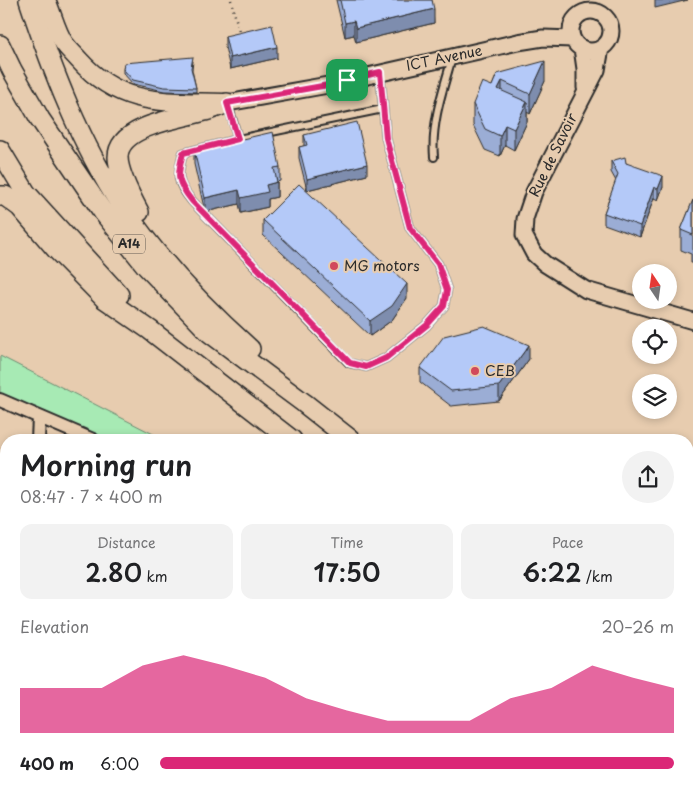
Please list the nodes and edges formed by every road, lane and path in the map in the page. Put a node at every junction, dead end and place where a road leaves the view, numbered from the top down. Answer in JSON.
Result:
{"nodes":[{"id":1,"x":29,"y":0,"type":"edge"},
{"id":2,"x":46,"y":0,"type":"edge"},
{"id":3,"x":231,"y":0,"type":"edge"},
{"id":4,"x":593,"y":6,"type":"edge"},
{"id":5,"x":578,"y":12,"type":"edge"},
{"id":6,"x":240,"y":35,"type":"edge"},
{"id":7,"x":543,"y":38,"type":"junction"},
{"id":8,"x":577,"y":44,"type":"junction"},
{"id":9,"x":0,"y":45,"type":"edge"},
{"id":10,"x":601,"y":48,"type":"junction"},
{"id":11,"x":452,"y":57,"type":"junction"},
{"id":12,"x":380,"y":72,"type":"junction"},
{"id":13,"x":585,"y":90,"type":"junction"},
{"id":14,"x":227,"y":103,"type":"junction"},
{"id":15,"x":383,"y":108,"type":"junction"},
{"id":16,"x":238,"y":139,"type":"junction"},
{"id":17,"x":0,"y":150,"type":"edge"},
{"id":18,"x":434,"y":157,"type":"dead end"},
{"id":19,"x":0,"y":196,"type":"edge"},
{"id":20,"x":197,"y":300,"type":"junction"},
{"id":21,"x":693,"y":322,"type":"edge"},
{"id":22,"x":150,"y":330,"type":"junction"},
{"id":23,"x":0,"y":400,"type":"edge"},
{"id":24,"x":304,"y":403,"type":"junction"},
{"id":25,"x":39,"y":417,"type":"junction"},
{"id":26,"x":38,"y":434,"type":"edge"},
{"id":27,"x":78,"y":434,"type":"edge"},
{"id":28,"x":284,"y":434,"type":"edge"},
{"id":29,"x":343,"y":434,"type":"edge"}],
"edges":[{"from":1,"to":20,"type":"main road"},
{"from":2,"to":14,"type":"main road"},
{"from":3,"to":6,"type":"path"},
{"from":4,"to":5,"type":"street"},
{"from":4,"to":10,"type":"street"},
{"from":5,"to":7,"type":"street","name":"ICT Avenue"},
{"from":5,"to":8,"type":"street"},
{"from":7,"to":8,"type":"street","name":"ICT Avenue"},
{"from":7,"to":11,"type":"street","name":"ICT Avenue"},
{"from":8,"to":10,"type":"street"},
{"from":8,"to":13,"type":"street","name":"Rue de Savoir"},
{"from":9,"to":24,"type":"main road","number":"A14"},
{"from":10,"to":13,"type":"street","name":"Rue de Savoir"},
{"from":11,"to":12,"type":"street","name":"ICT Avenue"},
{"from":11,"to":18,"type":"lane"},
{"from":12,"to":14,"type":"street","name":"ICT Avenue"},
{"from":12,"to":15,"type":"lane"},
{"from":13,"to":21,"type":"street","name":"Rue de Savoir"},
{"from":14,"to":16,"type":"lane"},
{"from":14,"to":20,"type":"main road"},
{"from":15,"to":16,"type":"lane"},
{"from":15,"to":16,"type":"lane"},
{"from":17,"to":22,"type":"main road"},
{"from":19,"to":22,"type":"main road"},
{"from":20,"to":24,"type":"main road"},
{"from":22,"to":28,"type":"main road"},
{"from":23,"to":25,"type":"street"},
{"from":24,"to":29,"type":"main road","number":"A14"},
{"from":25,"to":26,"type":"street"},
{"from":25,"to":27,"type":"street"}]}
